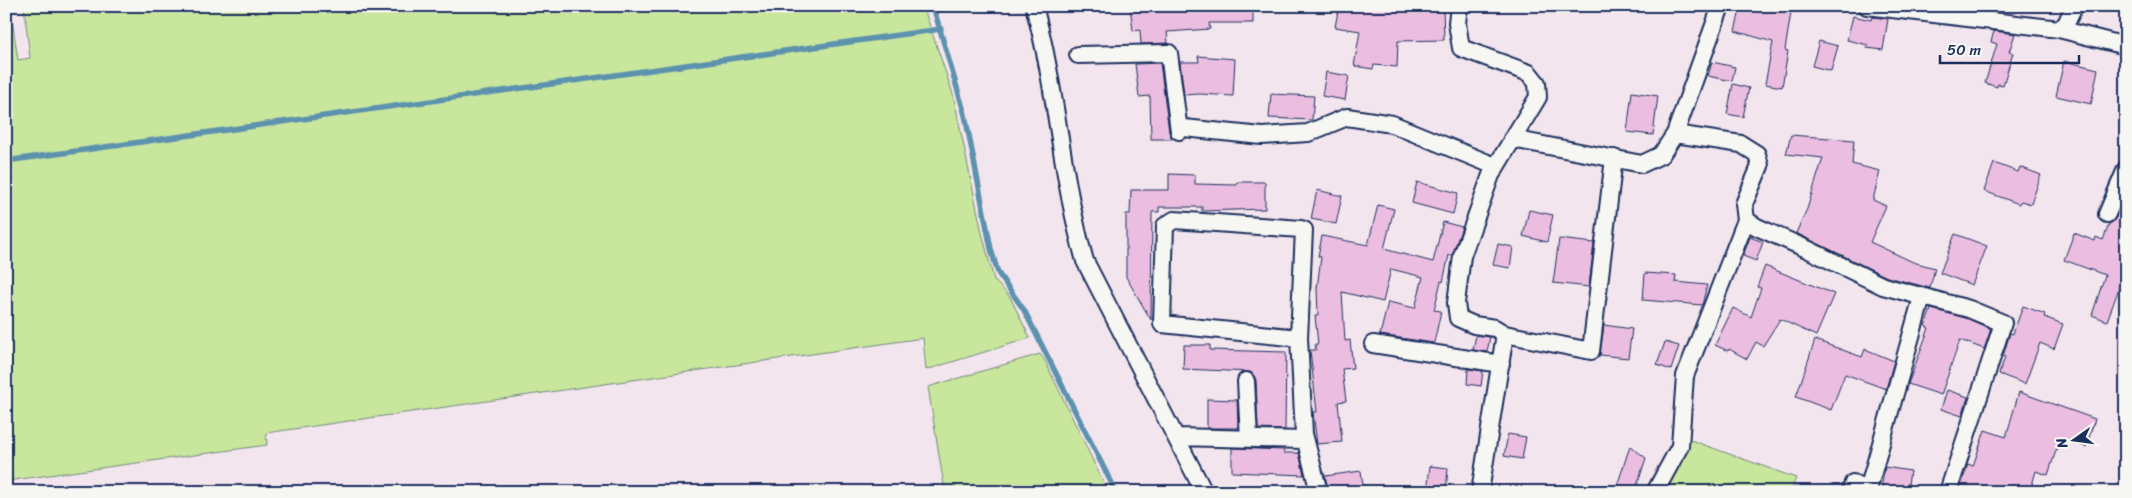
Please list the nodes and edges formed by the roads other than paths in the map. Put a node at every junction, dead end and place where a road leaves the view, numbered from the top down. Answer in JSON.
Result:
{"nodes":[{"id":1,"x":1034,"y":6,"type":"edge"},
{"id":2,"x":1459,"y":6,"type":"edge"},
{"id":3,"x":1721,"y":6,"type":"edge"},
{"id":4,"x":1867,"y":6,"type":"edge"},
{"id":5,"x":2074,"y":6,"type":"edge"},
{"id":6,"x":2059,"y":30,"type":"junction"},
{"id":7,"x":2126,"y":46,"type":"edge"},
{"id":8,"x":1078,"y":55,"type":"dead end"},
{"id":9,"x":1675,"y":134,"type":"junction"},
{"id":10,"x":1512,"y":139,"type":"junction"},
{"id":11,"x":1614,"y":158,"type":"junction"},
{"id":12,"x":1495,"y":166,"type":"junction"},
{"id":13,"x":2126,"y":169,"type":"edge"},
{"id":14,"x":2107,"y":214,"type":"dead end"},
{"id":15,"x":1746,"y":220,"type":"junction"},
{"id":16,"x":1922,"y":297,"type":"junction"},
{"id":17,"x":1505,"y":334,"type":"junction"},
{"id":18,"x":1299,"y":338,"type":"junction"},
{"id":19,"x":1373,"y":344,"type":"dead end"},
{"id":20,"x":1501,"y":364,"type":"junction"},
{"id":21,"x":1246,"y":381,"type":"dead end"},
{"id":22,"x":1176,"y":437,"type":"junction"},
{"id":23,"x":1249,"y":439,"type":"junction"},
{"id":24,"x":1304,"y":440,"type":"junction"},
{"id":25,"x":1874,"y":491,"type":"edge"},
{"id":26,"x":1204,"y":492,"type":"edge"},
{"id":27,"x":1319,"y":492,"type":"edge"},
{"id":28,"x":1480,"y":492,"type":"edge"},
{"id":29,"x":1655,"y":492,"type":"edge"},
{"id":30,"x":1850,"y":492,"type":"edge"},
{"id":31,"x":1948,"y":492,"type":"edge"}],
"edges":[{"from":1,"to":22,"type":"street"},
{"from":2,"to":10,"type":"street"},
{"from":3,"to":9,"type":"street"},
{"from":4,"to":6,"type":"street"},
{"from":5,"to":6,"type":"street"},
{"from":6,"to":7,"type":"street"},
{"from":8,"to":12,"type":"street"},
{"from":9,"to":11,"type":"street"},
{"from":9,"to":15,"type":"street"},
{"from":10,"to":11,"type":"street"},
{"from":10,"to":12,"type":"street"},
{"from":11,"to":17,"type":"street"},
{"from":12,"to":17,"type":"street"},
{"from":13,"to":14,"type":"street"},
{"from":15,"to":16,"type":"street"},
{"from":15,"to":29,"type":"street"},
{"from":16,"to":25,"type":"street"},
{"from":16,"to":31,"type":"street"},
{"from":17,"to":20,"type":"street"},
{"from":18,"to":18,"type":"street"},
{"from":18,"to":24,"type":"street"},
{"from":19,"to":20,"type":"street"},
{"from":20,"to":28,"type":"street"},
{"from":21,"to":23,"type":"street"},
{"from":22,"to":23,"type":"street"},
{"from":22,"to":26,"type":"street"},
{"from":23,"to":24,"type":"street"},
{"from":24,"to":27,"type":"street"},
{"from":25,"to":30,"type":"street"}]}
